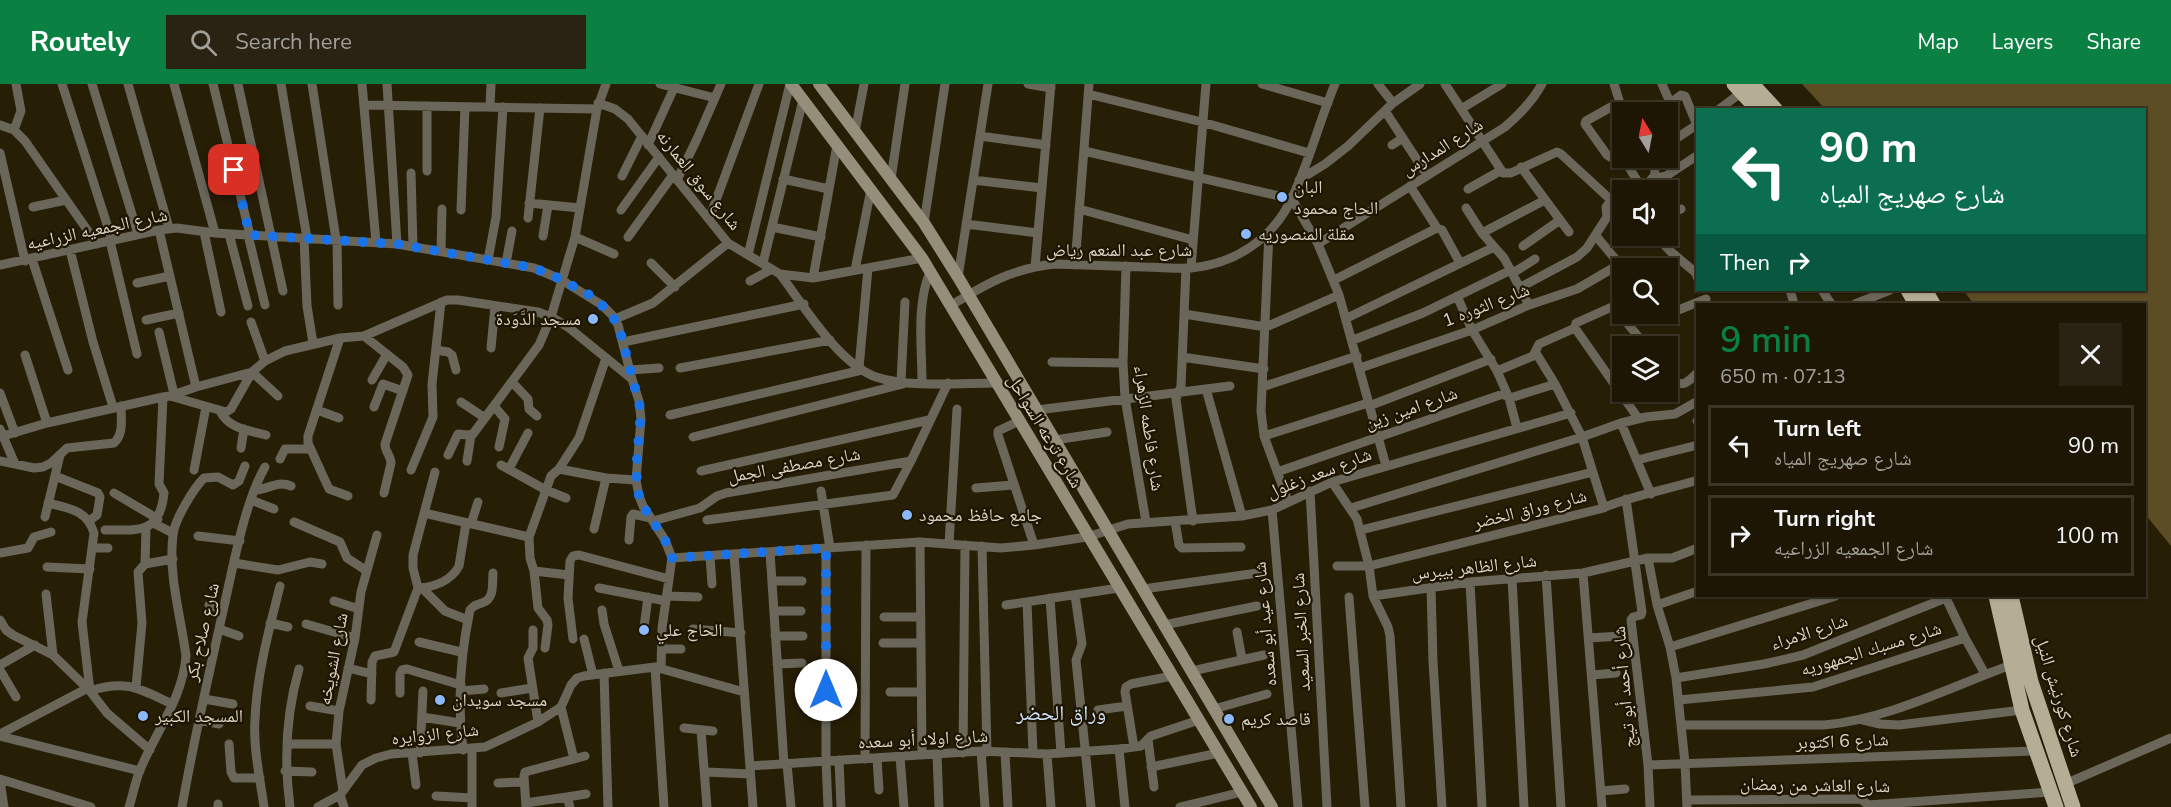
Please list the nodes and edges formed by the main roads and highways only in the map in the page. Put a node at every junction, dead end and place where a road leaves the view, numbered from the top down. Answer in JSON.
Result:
{"nodes":[{"id":1,"x":790,"y":84,"type":"edge"},
{"id":2,"x":825,"y":87,"type":"edge"},
{"id":3,"x":1743,"y":87,"type":"edge"},
{"id":4,"x":1757,"y":108,"type":"edge"},
{"id":5,"x":1773,"y":108,"type":"edge"},
{"id":6,"x":1996,"y":597,"type":"edge"},
{"id":7,"x":2011,"y":597,"type":"edge"},
{"id":8,"x":1251,"y":807,"type":"edge"},
{"id":9,"x":1272,"y":807,"type":"edge"},
{"id":10,"x":2056,"y":807,"type":"edge"},
{"id":11,"x":2073,"y":807,"type":"edge"}],
"edges":[{"from":1,"to":8,"type":"main road","name":"شارع ترعه السواحل"},
{"from":2,"to":9,"type":"main road","name":"شارع ترعه السواحل"},
{"from":3,"to":4,"type":"main road"},
{"from":3,"to":5,"type":"main road"},
{"from":6,"to":10,"type":"main road","name":"شارع كورنيش النيل"},
{"from":7,"to":11,"type":"main road","name":"شارع كورنيش النيل"}]}
